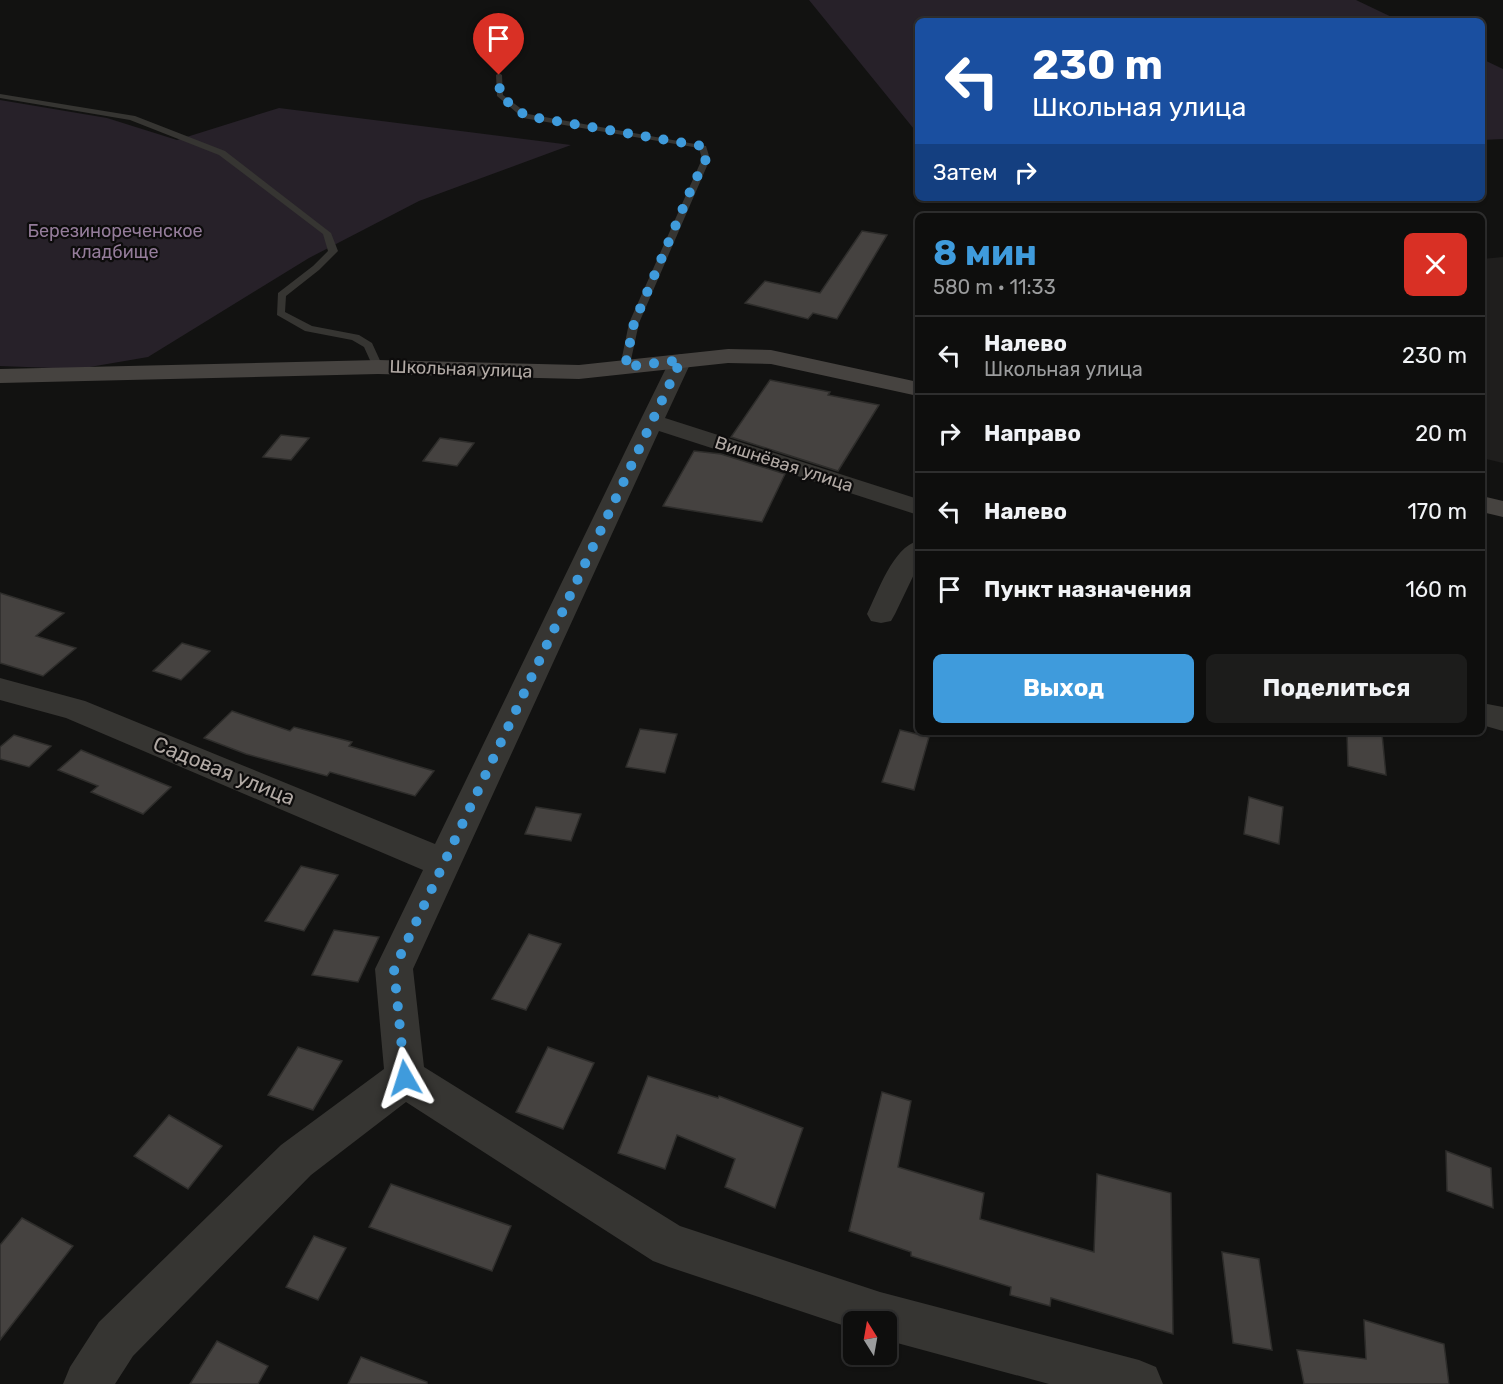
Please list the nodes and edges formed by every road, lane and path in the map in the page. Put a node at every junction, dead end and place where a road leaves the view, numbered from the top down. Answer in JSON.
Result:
{"nodes":[{"id":1,"x":499,"y":75,"type":"dead end"},
{"id":2,"x":0,"y":96,"type":"edge"},
{"id":3,"x":681,"y":360,"type":"junction"},
{"id":4,"x":378,"y":367,"type":"junction"},
{"id":5,"x":625,"y":367,"type":"junction"},
{"id":6,"x":0,"y":376,"type":"edge"},
{"id":7,"x":915,"y":388,"type":"edge"},
{"id":8,"x":651,"y":421,"type":"junction"},
{"id":9,"x":1485,"y":505,"type":"edge"},
{"id":10,"x":915,"y":506,"type":"edge"},
{"id":11,"x":1503,"y":509,"type":"edge"},
{"id":12,"x":915,"y":552,"type":"edge"},
{"id":13,"x":881,"y":614,"type":"dead end"},
{"id":14,"x":0,"y":689,"type":"edge"},
{"id":15,"x":1485,"y":715,"type":"edge"},
{"id":16,"x":1503,"y":719,"type":"edge"},
{"id":17,"x":444,"y":862,"type":"junction"},
{"id":18,"x":405,"y":1078,"type":"junction"},
{"id":19,"x":87,"y":1384,"type":"edge"},
{"id":20,"x":1139,"y":1384,"type":"edge"}],
"edges":[{"from":1,"to":5,"type":"lane"},
{"from":2,"to":4,"type":"lane"},
{"from":3,"to":5,"type":"street","name":"Школьная улица"},
{"from":3,"to":7,"type":"street","name":"Школьная улица"},
{"from":3,"to":8,"type":"street"},
{"from":4,"to":5,"type":"street","name":"Школьная улица"},
{"from":4,"to":6,"type":"street","name":"Школьная улица"},
{"from":8,"to":10,"type":"street","name":"Вишнёвая улица"},
{"from":8,"to":17,"type":"street"},
{"from":9,"to":11,"type":"street"},
{"from":12,"to":13,"type":"street"},
{"from":14,"to":17,"type":"street","name":"Садовая улица"},
{"from":15,"to":16,"type":"street"},
{"from":17,"to":18,"type":"street"},
{"from":18,"to":19,"type":"street"},
{"from":18,"to":20,"type":"street"}]}
